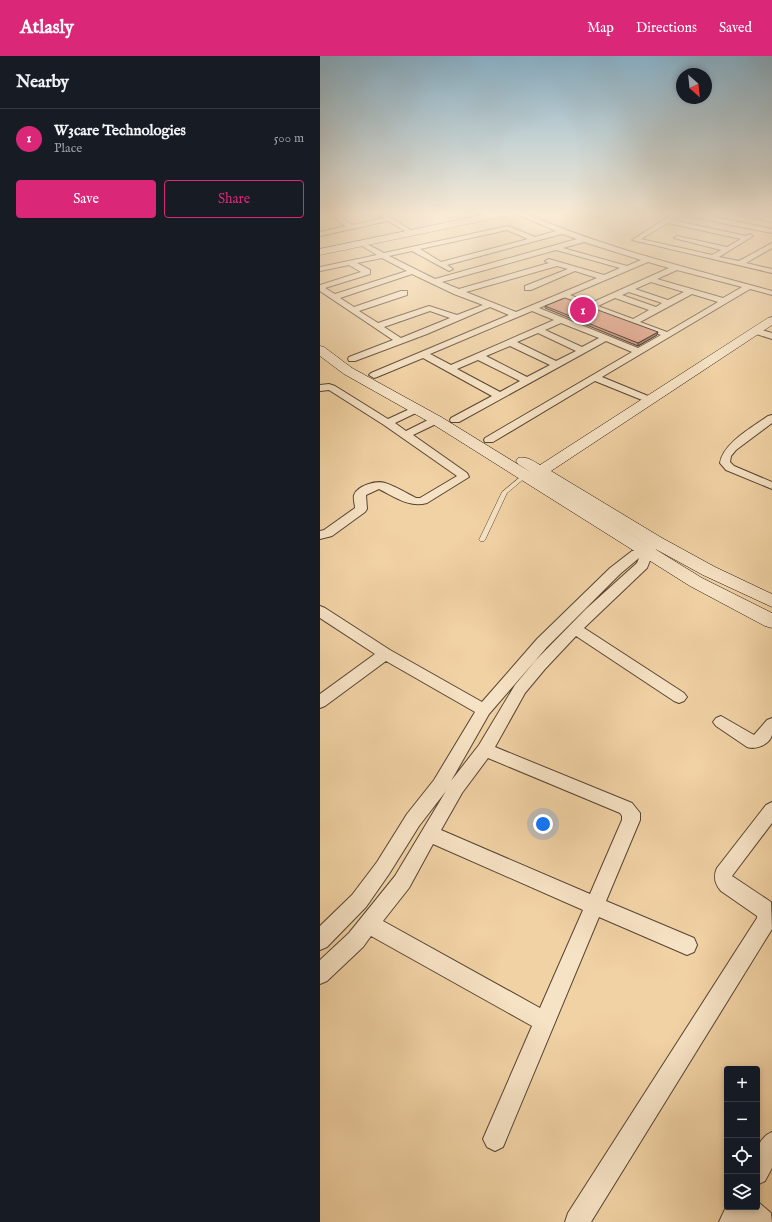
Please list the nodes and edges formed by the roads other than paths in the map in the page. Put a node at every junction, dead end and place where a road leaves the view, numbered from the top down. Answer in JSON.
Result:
{"nodes":[{"id":1,"x":359,"y":267,"type":"edge"},
{"id":2,"x":404,"y":267,"type":"edge"},
{"id":3,"x":447,"y":267,"type":"edge"},
{"id":4,"x":487,"y":267,"type":"edge"},
{"id":5,"x":543,"y":267,"type":"edge"},
{"id":6,"x":571,"y":267,"type":"edge"},
{"id":7,"x":676,"y":267,"type":"edge"},
{"id":8,"x":678,"y":267,"type":"edge"},
{"id":9,"x":755,"y":267,"type":"edge"},
{"id":10,"x":627,"y":268,"type":"edge"},
{"id":11,"x":575,"y":269,"type":"junction"},
{"id":12,"x":772,"y":271,"type":"edge"},
{"id":13,"x":412,"y":272,"type":"junction"},
{"id":14,"x":460,"y":275,"type":"junction"},
{"id":15,"x":604,"y":278,"type":"junction"},
{"id":16,"x":650,"y":279,"type":"junction"},
{"id":17,"x":434,"y":282,"type":"junction"},
{"id":18,"x":320,"y":287,"type":"edge"},
{"id":19,"x":748,"y":287,"type":"junction"},
{"id":20,"x":528,"y":288,"type":"dead end"},
{"id":21,"x":628,"y":289,"type":"junction"},
{"id":22,"x":457,"y":292,"type":"junction"},
{"id":23,"x":691,"y":292,"type":"junction"},
{"id":24,"x":404,"y":293,"type":"dead end"},
{"id":25,"x":772,"y":293,"type":"edge"},
{"id":26,"x":563,"y":295,"type":"junction"},
{"id":27,"x":615,"y":295,"type":"junction"},
{"id":28,"x":334,"y":297,"type":"junction"},
{"id":29,"x":382,"y":300,"type":"junction"},
{"id":30,"x":724,"y":301,"type":"junction"},
{"id":31,"x":670,"y":302,"type":"junction"},
{"id":32,"x":489,"y":305,"type":"junction"},
{"id":33,"x":591,"y":306,"type":"junction"},
{"id":34,"x":532,"y":308,"type":"junction"},
{"id":35,"x":353,"y":310,"type":"junction"},
{"id":36,"x":656,"y":310,"type":"junction"},
{"id":37,"x":402,"y":311,"type":"junction"},
{"id":38,"x":516,"y":315,"type":"junction"},
{"id":39,"x":457,"y":318,"type":"junction"},
{"id":40,"x":560,"y":320,"type":"junction"},
{"id":41,"x":633,"y":322,"type":"junction"},
{"id":42,"x":378,"y":326,"type":"junction"},
{"id":43,"x":768,"y":328,"type":"edge"},
{"id":44,"x":538,"y":330,"type":"junction"},
{"id":45,"x":668,"y":335,"type":"junction"},
{"id":46,"x":320,"y":336,"type":"edge"},
{"id":47,"x":606,"y":338,"type":"junction"},
{"id":48,"x":400,"y":341,"type":"junction"},
{"id":49,"x":510,"y":342,"type":"junction"},
{"id":50,"x":320,"y":350,"type":"edge"},
{"id":51,"x":583,"y":351,"type":"junction"},
{"id":52,"x":639,"y":352,"type":"junction"},
{"id":53,"x":423,"y":354,"type":"junction"},
{"id":54,"x":478,"y":356,"type":"junction"},
{"id":55,"x":352,"y":359,"type":"junction"},
{"id":56,"x":556,"y":365,"type":"junction"},
{"id":57,"x":450,"y":369,"type":"junction"},
{"id":58,"x":374,"y":375,"type":"junction"},
{"id":59,"x":595,"y":378,"type":"junction"},
{"id":60,"x":528,"y":381,"type":"junction"},
{"id":61,"x":320,"y":388,"type":"edge"},
{"id":62,"x":500,"y":396,"type":"junction"},
{"id":63,"x":650,"y":400,"type":"junction"},
{"id":64,"x":417,"y":409,"type":"junction"},
{"id":65,"x":772,"y":418,"type":"edge"},
{"id":66,"x":436,"y":420,"type":"junction"},
{"id":67,"x":455,"y":420,"type":"junction"},
{"id":68,"x":388,"y":423,"type":"junction"},
{"id":69,"x":405,"y":435,"type":"junction"},
{"id":70,"x":489,"y":440,"type":"junction"},
{"id":71,"x":538,"y":477,"type":"junction"},
{"id":72,"x":772,"y":486,"type":"edge"},
{"id":73,"x":320,"y":535,"type":"edge"},
{"id":74,"x":482,"y":540,"type":"dead end"},
{"id":75,"x":652,"y":547,"type":"junction"},
{"id":76,"x":772,"y":601,"type":"edge"},
{"id":77,"x":320,"y":611,"type":"edge"},
{"id":78,"x":772,"y":621,"type":"edge"},
{"id":79,"x":575,"y":629,"type":"junction"},
{"id":80,"x":385,"y":654,"type":"junction"},
{"id":81,"x":679,"y":697,"type":"dead end"},
{"id":82,"x":320,"y":702,"type":"edge"},
{"id":83,"x":484,"y":710,"type":"junction"},
{"id":84,"x":721,"y":722,"type":"dead end"},
{"id":85,"x":772,"y":724,"type":"edge"},
{"id":86,"x":485,"y":750,"type":"junction"},
{"id":87,"x":772,"y":810,"type":"edge"},
{"id":88,"x":430,"y":834,"type":"junction"},
{"id":89,"x":595,"y":905,"type":"junction"},
{"id":90,"x":369,"y":924,"type":"junction"},
{"id":91,"x":320,"y":940,"type":"edge"},
{"id":92,"x":687,"y":945,"type":"dead end"},
{"id":93,"x":320,"y":974,"type":"edge"},
{"id":94,"x":545,"y":1022,"type":"junction"},
{"id":95,"x":495,"y":1139,"type":"dead end"},
{"id":96,"x":772,"y":1144,"type":"edge"},
{"id":97,"x":760,"y":1166,"type":"edge"},
{"id":98,"x":737,"y":1210,"type":"edge"},
{"id":99,"x":748,"y":1210,"type":"edge"},
{"id":100,"x":577,"y":1222,"type":"edge"},
{"id":101,"x":731,"y":1222,"type":"edge"},
{"id":102,"x":762,"y":1222,"type":"edge"}],
"edges":[{"from":1,"to":18,"type":"street"},
{"from":2,"to":13,"type":"street"},
{"from":3,"to":14,"type":"street"},
{"from":4,"to":14,"type":"street"},
{"from":5,"to":22,"type":"street"},
{"from":6,"to":11,"type":"street"},
{"from":7,"to":16,"type":"street"},
{"from":8,"to":19,"type":"street"},
{"from":9,"to":12,"type":"street"},
{"from":10,"to":15,"type":"street"},
{"from":11,"to":15,"type":"street"},
{"from":11,"to":20,"type":"street"},
{"from":13,"to":17,"type":"street"},
{"from":13,"to":28,"type":"street"},
{"from":14,"to":17,"type":"street"},
{"from":15,"to":26,"type":"street"},
{"from":16,"to":21,"type":"street"},
{"from":16,"to":23,"type":"street"},
{"from":17,"to":22,"type":"street"},
{"from":18,"to":28,"type":"street"},
{"from":19,"to":25,"type":"street"},
{"from":19,"to":30,"type":"street"},
{"from":21,"to":27,"type":"street"},
{"from":21,"to":31,"type":"street"},
{"from":22,"to":32,"type":"street"},
{"from":23,"to":30,"type":"street"},
{"from":23,"to":31,"type":"street"},
{"from":24,"to":29,"type":"street"},
{"from":26,"to":33,"type":"street"},
{"from":26,"to":34,"type":"street"},
{"from":27,"to":33,"type":"street"},
{"from":27,"to":36,"type":"street"},
{"from":28,"to":35,"type":"street"},
{"from":29,"to":35,"type":"street"},
{"from":29,"to":37,"type":"street"},
{"from":30,"to":45,"type":"street"},
{"from":31,"to":36,"type":"street"},
{"from":32,"to":38,"type":"street"},
{"from":32,"to":39,"type":"street"},
{"from":33,"to":41,"type":"street"},
{"from":34,"to":38,"type":"street"},
{"from":34,"to":40,"type":"street"},
{"from":35,"to":42,"type":"street"},
{"from":36,"to":41,"type":"street"},
{"from":37,"to":39,"type":"street"},
{"from":37,"to":42,"type":"street"},
{"from":38,"to":53,"type":"street"},
{"from":39,"to":48,"type":"street"},
{"from":40,"to":44,"type":"street"},
{"from":40,"to":47,"type":"street"},
{"from":41,"to":45,"type":"street"},
{"from":42,"to":48,"type":"street"},
{"from":43,"to":63,"type":"street"},
{"from":43,"to":71,"type":"street"},
{"from":44,"to":49,"type":"street"},
{"from":44,"to":51,"type":"street"},
{"from":45,"to":52,"type":"street"},
{"from":46,"to":55,"type":"street"},
{"from":47,"to":51,"type":"street"},
{"from":47,"to":52,"type":"street"},
{"from":48,"to":55,"type":"street"},
{"from":49,"to":54,"type":"street"},
{"from":49,"to":56,"type":"street"},
{"from":50,"to":64,"type":"street"},
{"from":51,"to":56,"type":"street"},
{"from":52,"to":59,"type":"street"},
{"from":53,"to":57,"type":"street"},
{"from":53,"to":58,"type":"street"},
{"from":54,"to":57,"type":"street"},
{"from":54,"to":60,"type":"street"},
{"from":55,"to":58,"type":"street"},
{"from":56,"to":60,"type":"street"},
{"from":57,"to":62,"type":"street"},
{"from":58,"to":67,"type":"street"},
{"from":59,"to":63,"type":"street"},
{"from":59,"to":70,"type":"street"},
{"from":60,"to":62,"type":"street"},
{"from":61,"to":68,"type":"street"},
{"from":62,"to":67,"type":"street"},
{"from":63,"to":71,"type":"street"},
{"from":64,"to":66,"type":"street"},
{"from":64,"to":68,"type":"street"},
{"from":65,"to":72,"type":"street"},
{"from":66,"to":69,"type":"street"},
{"from":66,"to":71,"type":"street"},
{"from":67,"to":70,"type":"street"},
{"from":68,"to":69,"type":"street"},
{"from":69,"to":73,"type":"street"},
{"from":70,"to":71,"type":"street"},
{"from":71,"to":74,"type":"lane"},
{"from":71,"to":75,"type":"street"},
{"from":75,"to":76,"type":"street"},
{"from":75,"to":78,"type":"street"},
{"from":75,"to":79,"type":"street"},
{"from":75,"to":83,"type":"street"},
{"from":77,"to":80,"type":"street"},
{"from":79,"to":81,"type":"street"},
{"from":79,"to":86,"type":"street"},
{"from":80,"to":82,"type":"street"},
{"from":80,"to":83,"type":"street"},
{"from":83,"to":91,"type":"street"},
{"from":84,"to":85,"type":"street"},
{"from":86,"to":88,"type":"street"},
{"from":86,"to":89,"type":"street"},
{"from":87,"to":100,"type":"street"},
{"from":88,"to":89,"type":"street"},
{"from":88,"to":90,"type":"street"},
{"from":89,"to":92,"type":"street"},
{"from":89,"to":94,"type":"street"},
{"from":90,"to":93,"type":"street"},
{"from":90,"to":94,"type":"street"},
{"from":94,"to":95,"type":"street"},
{"from":96,"to":97,"type":"street"},
{"from":98,"to":101,"type":"street"},
{"from":99,"to":102,"type":"street"}]}
